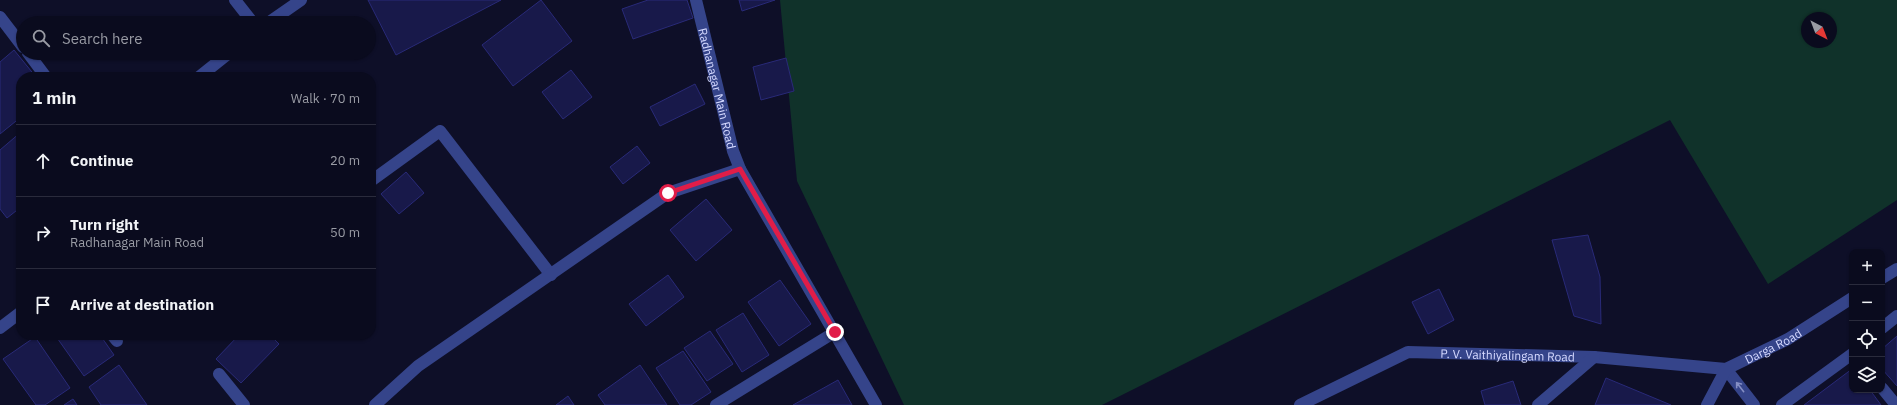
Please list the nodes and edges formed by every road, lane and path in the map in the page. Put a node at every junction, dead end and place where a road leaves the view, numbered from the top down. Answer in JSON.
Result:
{"nodes":[{"id":1,"x":235,"y":0,"type":"edge"},
{"id":2,"x":301,"y":0,"type":"edge"},
{"id":3,"x":696,"y":0,"type":"edge"},
{"id":4,"x":248,"y":16,"type":"edge"},
{"id":5,"x":278,"y":16,"type":"edge"},
{"id":6,"x":0,"y":17,"type":"edge"},
{"id":7,"x":16,"y":38,"type":"edge"},
{"id":8,"x":33,"y":60,"type":"edge"},
{"id":9,"x":220,"y":60,"type":"edge"},
{"id":10,"x":42,"y":72,"type":"edge"},
{"id":11,"x":205,"y":72,"type":"edge"},
{"id":12,"x":740,"y":169,"type":"junction"},
{"id":13,"x":376,"y":177,"type":"edge"},
{"id":14,"x":1897,"y":269,"type":"edge"},
{"id":15,"x":551,"y":274,"type":"junction"},
{"id":16,"x":1885,"y":276,"type":"edge"},
{"id":17,"x":1849,"y":300,"type":"edge"},
{"id":18,"x":16,"y":316,"type":"edge"},
{"id":19,"x":1897,"y":316,"type":"edge"},
{"id":20,"x":1885,"y":326,"type":"edge"},
{"id":21,"x":0,"y":328,"type":"edge"},
{"id":22,"x":835,"y":332,"type":"junction"},
{"id":23,"x":1849,"y":356,"type":"edge"},
{"id":24,"x":1594,"y":357,"type":"junction"},
{"id":25,"x":1726,"y":369,"type":"junction"},
{"id":26,"x":219,"y":374,"type":"dead end"},
{"id":27,"x":1885,"y":392,"type":"edge"},
{"id":28,"x":244,"y":405,"type":"edge"},
{"id":29,"x":375,"y":405,"type":"edge"},
{"id":30,"x":716,"y":405,"type":"edge"},
{"id":31,"x":876,"y":405,"type":"edge"},
{"id":32,"x":1300,"y":405,"type":"edge"},
{"id":33,"x":1538,"y":405,"type":"edge"},
{"id":34,"x":1707,"y":405,"type":"edge"},
{"id":35,"x":1754,"y":405,"type":"edge"},
{"id":36,"x":1782,"y":405,"type":"edge"},
{"id":37,"x":1896,"y":405,"type":"edge"}],
"edges":[{"from":1,"to":4,"type":"street"},
{"from":2,"to":5,"type":"street"},
{"from":3,"to":12,"type":"street","name":"Radhanagar Main Road"},
{"from":6,"to":7,"type":"street"},
{"from":8,"to":10,"type":"street"},
{"from":9,"to":11,"type":"street"},
{"from":12,"to":15,"type":"street"},
{"from":12,"to":22,"type":"street","name":"Radhanagar Main Road"},
{"from":13,"to":15,"type":"street"},
{"from":14,"to":16,"type":"street"},
{"from":15,"to":29,"type":"street"},
{"from":17,"to":25,"type":"street","name":"Darga Road"},
{"from":18,"to":21,"type":"street"},
{"from":19,"to":20,"type":"street"},
{"from":22,"to":30,"type":"street"},
{"from":22,"to":31,"type":"street","name":"Radhanagar Main Road"},
{"from":23,"to":36,"type":"street"},
{"from":24,"to":25,"type":"street","name":"P. V. Vaithiyalingam Road"},
{"from":24,"to":32,"type":"street","name":"P. V. Vaithiyalingam Road"},
{"from":24,"to":33,"type":"street"},
{"from":25,"to":34,"type":"street"},
{"from":35,"to":25,"type":"street","one_way":true},
{"from":26,"to":28,"type":"street"},
{"from":27,"to":37,"type":"street"}]}
